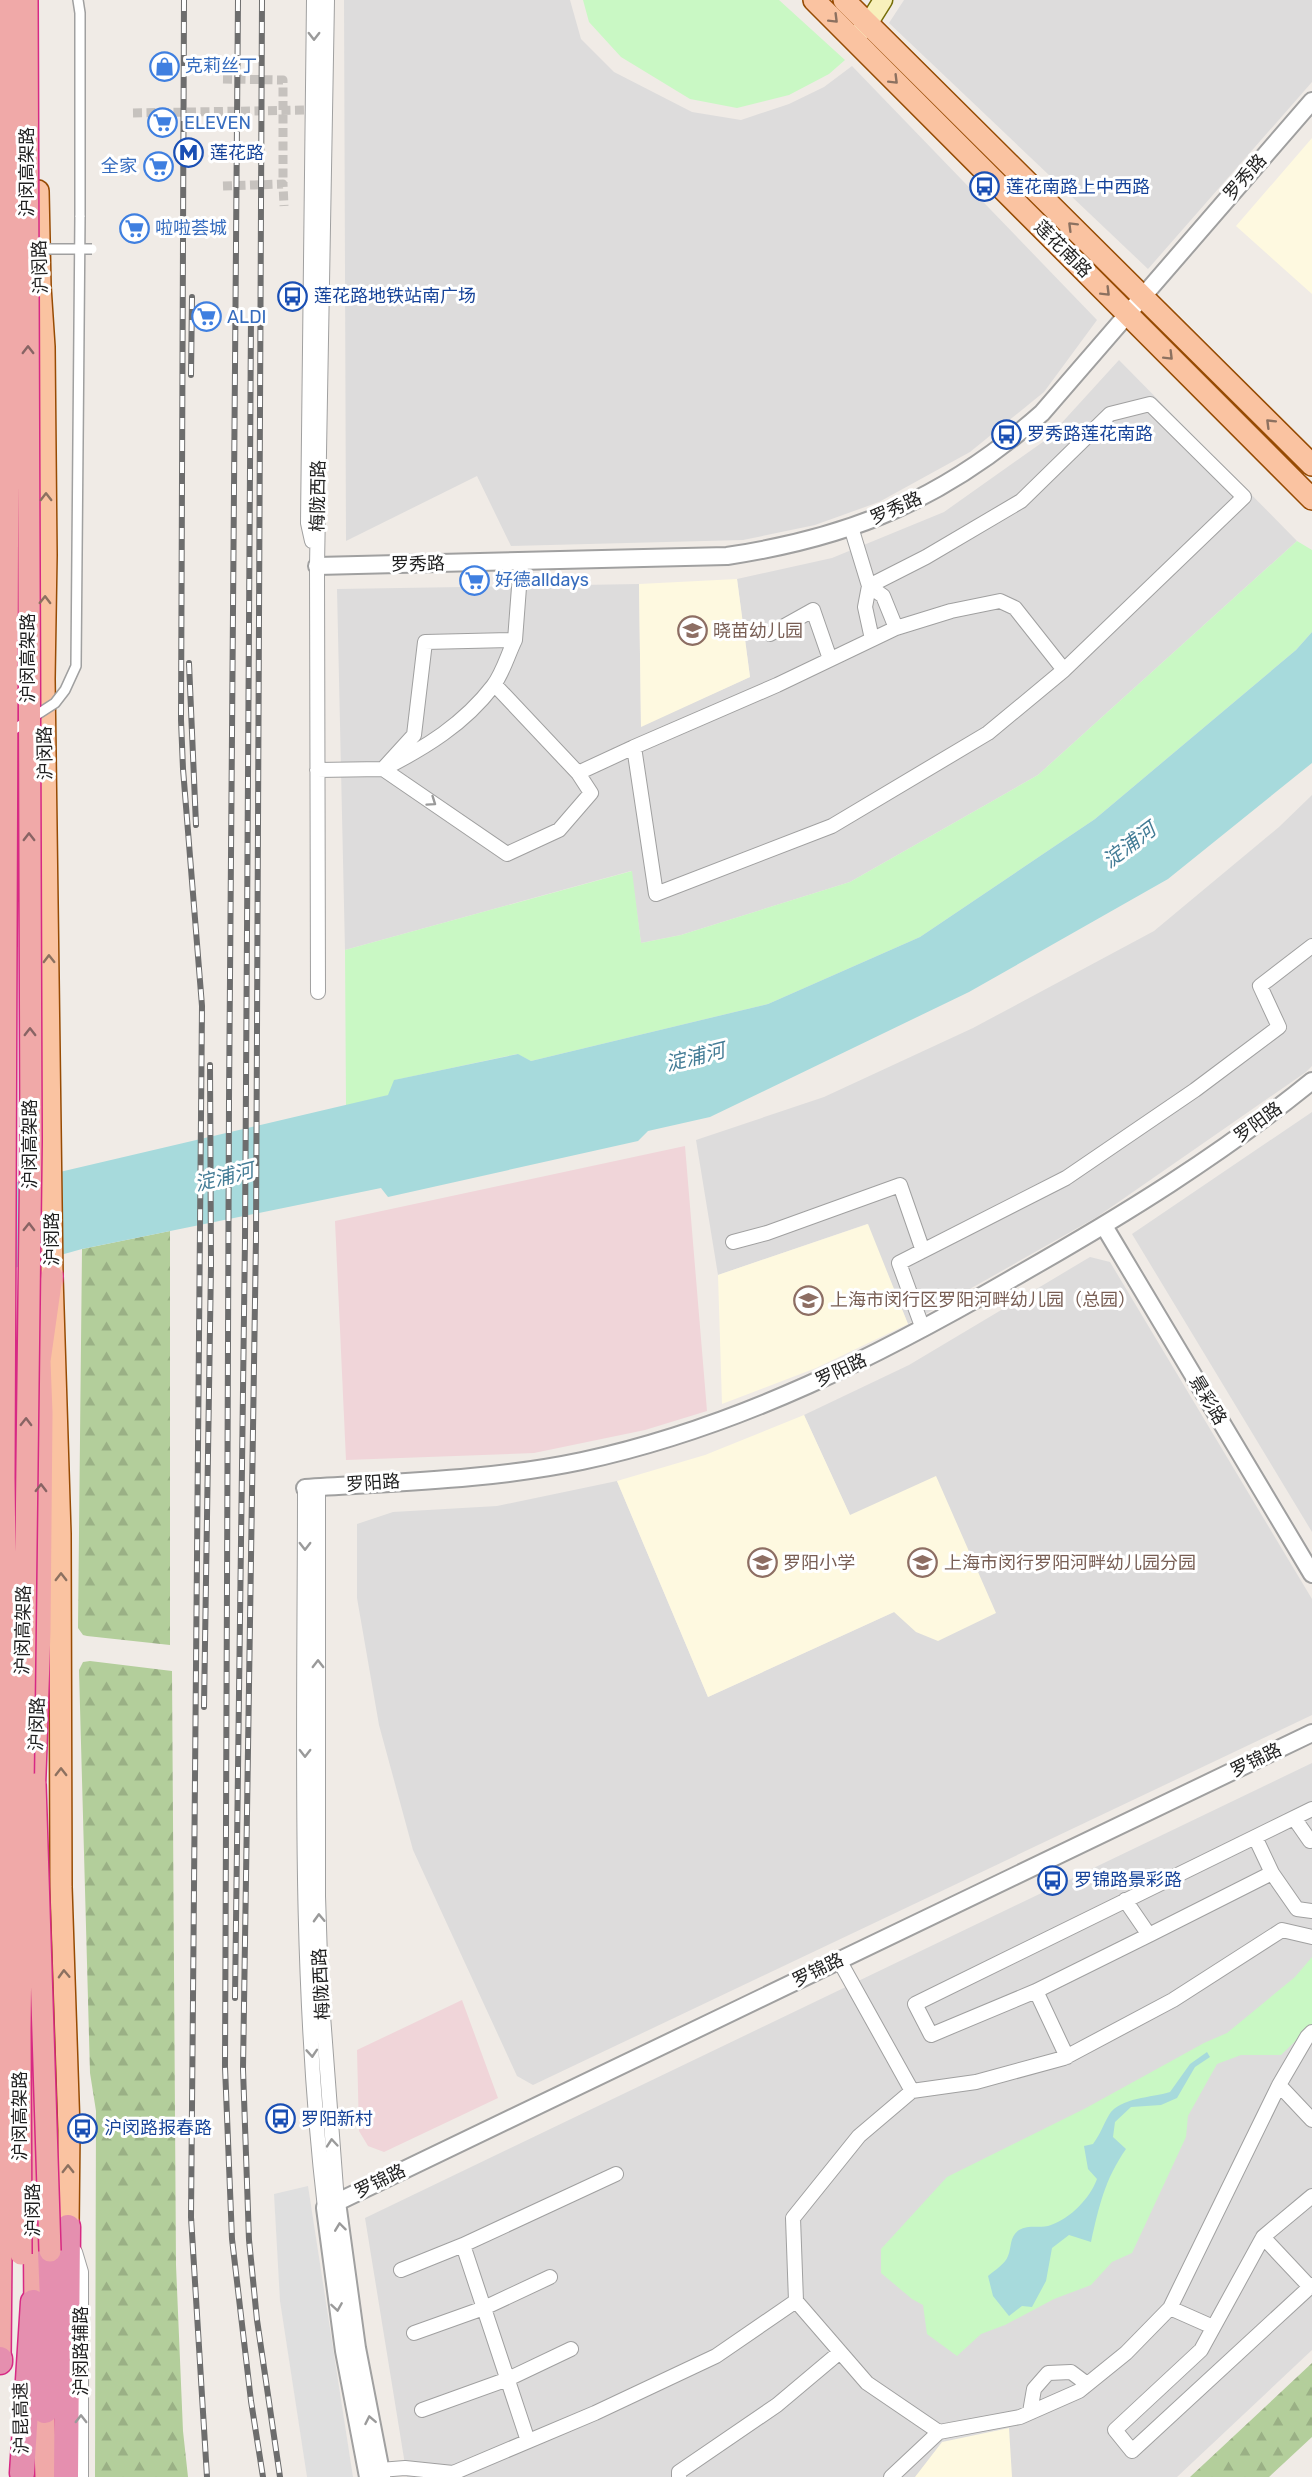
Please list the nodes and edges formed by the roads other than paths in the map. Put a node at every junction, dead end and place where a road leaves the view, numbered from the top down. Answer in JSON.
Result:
{"nodes":[{"id":1,"x":6,"y":0,"type":"edge"},
{"id":2,"x":27,"y":0,"type":"edge"},
{"id":3,"x":38,"y":0,"type":"edge"},
{"id":4,"x":78,"y":0,"type":"edge"},
{"id":5,"x":314,"y":0,"type":"edge"},
{"id":6,"x":327,"y":0,"type":"edge"},
{"id":7,"x":814,"y":0,"type":"edge"},
{"id":8,"x":844,"y":0,"type":"edge"},
{"id":9,"x":883,"y":0,"type":"edge"},
{"id":10,"x":860,"y":31,"type":"junction"},
{"id":11,"x":1312,"y":101,"type":"edge"},
{"id":12,"x":0,"y":105,"type":"edge"},
{"id":13,"x":36,"y":108,"type":"junction"},
{"id":14,"x":0,"y":249,"type":"edge"},
{"id":15,"x":79,"y":249,"type":"junction"},
{"id":16,"x":92,"y":249,"type":"dead end"},
{"id":17,"x":1143,"y":297,"type":"junction"},
{"id":18,"x":1128,"y":314,"type":"junction"},
{"id":19,"x":1312,"y":465,"type":"edge"},
{"id":20,"x":1312,"y":499,"type":"edge"},
{"id":21,"x":851,"y":527,"type":"junction"},
{"id":22,"x":46,"y":555,"type":"junction"},
{"id":23,"x":521,"y":561,"type":"junction"},
{"id":24,"x":0,"y":564,"type":"edge"},
{"id":25,"x":317,"y":566,"type":"junction"},
{"id":26,"x":868,"y":586,"type":"junction"},
{"id":27,"x":896,"y":628,"type":"junction"},
{"id":28,"x":770,"y":634,"type":"dead end"},
{"id":29,"x":872,"y":639,"type":"junction"},
{"id":30,"x":515,"y":640,"type":"junction"},
{"id":31,"x":830,"y":659,"type":"junction"},
{"id":32,"x":1064,"y":670,"type":"junction"},
{"id":33,"x":495,"y":685,"type":"junction"},
{"id":34,"x":0,"y":738,"type":"edge"},
{"id":35,"x":633,"y":747,"type":"junction"},
{"id":36,"x":383,"y":769,"type":"junction"},
{"id":37,"x":317,"y":770,"type":"junction"},
{"id":38,"x":578,"y":773,"type":"junction"},
{"id":39,"x":1312,"y":946,"type":"edge"},
{"id":40,"x":318,"y":992,"type":"dead end"},
{"id":41,"x":1312,"y":1081,"type":"edge"},
{"id":42,"x":1104,"y":1226,"type":"junction"},
{"id":43,"x":733,"y":1242,"type":"dead end"},
{"id":44,"x":923,"y":1251,"type":"junction"},
{"id":45,"x":52,"y":1276,"type":"junction"},
{"id":46,"x":923,"y":1329,"type":"junction"},
{"id":47,"x":4,"y":1478,"type":"junction"},
{"id":48,"x":25,"y":1480,"type":"junction"},
{"id":49,"x":312,"y":1487,"type":"joint"},
{"id":50,"x":0,"y":1540,"type":"edge"},
{"id":51,"x":1312,"y":1574,"type":"edge"},
{"id":52,"x":1312,"y":1733,"type":"edge"},
{"id":53,"x":1312,"y":1809,"type":"edge"},
{"id":54,"x":1294,"y":1818,"type":"junction"},
{"id":55,"x":61,"y":1831,"type":"junction"},
{"id":56,"x":33,"y":1833,"type":"junction"},
{"id":57,"x":0,"y":1834,"type":"edge"},
{"id":58,"x":1256,"y":1837,"type":"junction"},
{"id":59,"x":1312,"y":1841,"type":"edge"},
{"id":60,"x":1272,"y":1873,"type":"junction"},
{"id":61,"x":1125,"y":1900,"type":"junction"},
{"id":62,"x":1312,"y":1911,"type":"edge"},
{"id":63,"x":1149,"y":1935,"type":"junction"},
{"id":64,"x":1312,"y":1936,"type":"edge"},
{"id":65,"x":839,"y":1960,"type":"junction"},
{"id":66,"x":1036,"y":1991,"type":"junction"},
{"id":67,"x":1312,"y":2032,"type":"edge"},
{"id":68,"x":1067,"y":2057,"type":"junction"},
{"id":69,"x":1279,"y":2085,"type":"junction"},
{"id":70,"x":912,"y":2091,"type":"junction"},
{"id":71,"x":1307,"y":2105,"type":"edge"},
{"id":72,"x":1312,"y":2120,"type":"edge"},
{"id":73,"x":616,"y":2174,"type":"dead end"},
{"id":74,"x":1312,"y":2196,"type":"edge"},
{"id":75,"x":331,"y":2205,"type":"junction"},
{"id":76,"x":68,"y":2227,"type":"junction"},
{"id":77,"x":1263,"y":2237,"type":"junction"},
{"id":78,"x":464,"y":2245,"type":"junction"},
{"id":79,"x":50,"y":2251,"type":"joint"},
{"id":80,"x":11,"y":2255,"type":"edge"},
{"id":81,"x":400,"y":2270,"type":"dead end"},
{"id":82,"x":550,"y":2277,"type":"dead end"},
{"id":83,"x":1311,"y":2286,"type":"edge"},
{"id":84,"x":796,"y":2301,"type":"junction"},
{"id":85,"x":43,"y":2302,"type":"junction"},
{"id":86,"x":484,"y":2308,"type":"junction"},
{"id":87,"x":1170,"y":2308,"type":"junction"},
{"id":88,"x":1213,"y":2327,"type":"junction"},
{"id":89,"x":414,"y":2333,"type":"dead end"},
{"id":90,"x":571,"y":2349,"type":"dead end"},
{"id":91,"x":840,"y":2352,"type":"junction"},
{"id":92,"x":7,"y":2360,"type":"edge"},
{"id":93,"x":508,"y":2379,"type":"junction"},
{"id":94,"x":1087,"y":2384,"type":"junction"},
{"id":95,"x":55,"y":2407,"type":"junction"},
{"id":96,"x":422,"y":2410,"type":"dead end"},
{"id":97,"x":1030,"y":2412,"type":"junction"},
{"id":98,"x":939,"y":2432,"type":"junction"},
{"id":99,"x":528,"y":2441,"type":"junction"},
{"id":100,"x":22,"y":2475,"type":"edge"},
{"id":101,"x":377,"y":2475,"type":"edge"},
{"id":102,"x":454,"y":2475,"type":"edge"},
{"id":103,"x":46,"y":2477,"type":"edge"},
{"id":104,"x":66,"y":2477,"type":"edge"},
{"id":105,"x":81,"y":2477,"type":"edge"},
{"id":106,"x":679,"y":2477,"type":"edge"},
{"id":107,"x":891,"y":2477,"type":"edge"}],
"edges":[{"from":1,"to":47,"type":"highway","name":"沪闵高架路","bridge":true},
{"from":48,"to":2,"type":"highway","name":"沪闵高架路","one_way":true,"bridge":true},
{"from":3,"to":13,"type":"main road","name":"沪闵路"},
{"from":4,"to":15,"type":"street","bridge":true},
{"from":5,"to":25,"type":"street","one_way":true},
{"from":6,"to":25,"type":"street","name":"梅陇西路"},
{"from":7,"to":10,"type":"main road","name":"莲花南路","one_way":true},
{"from":8,"to":10,"type":"main road","name":"莲花南路"},
{"from":9,"to":10,"type":"main road"},
{"from":17,"to":10,"type":"main road","name":"莲花南路","one_way":true},
{"from":10,"to":18,"type":"main road","name":"莲花南路","one_way":true},
{"from":11,"to":17,"type":"street","name":"罗秀路"},
{"from":12,"to":13,"type":"street"},
{"from":22,"to":13,"type":"main road","name":"沪闵路","one_way":true},
{"from":14,"to":15,"type":"street","bridge":true},
{"from":15,"to":16,"type":"street","bridge":true},
{"from":15,"to":34,"type":"street","bridge":true},
{"from":17,"to":18,"type":"street","name":"罗秀路"},
{"from":19,"to":17,"type":"main road","name":"莲花南路","one_way":true},
{"from":18,"to":20,"type":"main road","name":"莲花南路","one_way":true},
{"from":18,"to":21,"type":"street","name":"罗秀路"},
{"from":21,"to":23,"type":"street","name":"罗秀路"},
{"from":21,"to":26,"type":"street"},
{"from":22,"to":24,"type":"main road"},
{"from":45,"to":22,"type":"main road","name":"沪闵路","one_way":true},
{"from":23,"to":25,"type":"street","name":"罗秀路"},
{"from":23,"to":30,"type":"street"},
{"from":25,"to":37,"type":"street","name":"梅陇西路"},
{"from":26,"to":27,"type":"street"},
{"from":26,"to":29,"type":"street"},
{"from":26,"to":32,"type":"street"},
{"from":27,"to":29,"type":"street"},
{"from":27,"to":32,"type":"street"},
{"from":28,"to":31,"type":"street"},
{"from":29,"to":31,"type":"street"},
{"from":30,"to":33,"type":"street"},
{"from":30,"to":36,"type":"street"},
{"from":31,"to":35,"type":"street"},
{"from":32,"to":35,"type":"street"},
{"from":33,"to":36,"type":"street"},
{"from":33,"to":38,"type":"street"},
{"from":35,"to":38,"type":"street"},
{"from":36,"to":37,"type":"street"},
{"from":36,"to":38,"type":"street","one_way":true},
{"from":37,"to":40,"type":"street","name":"梅陇西路"},
{"from":39,"to":44,"type":"street"},
{"from":41,"to":42,"type":"street","name":"罗阳路"},
{"from":42,"to":46,"type":"street","name":"罗阳路"},
{"from":42,"to":51,"type":"street","name":"景彩路"},
{"from":43,"to":44,"type":"street"},
{"from":44,"to":46,"type":"street"},
{"from":55,"to":45,"type":"main road","one_way":true},
{"from":56,"to":45,"type":"highway","name":"沪闵路","one_way":true},
{"from":46,"to":49,"type":"street","name":"罗阳路"},
{"from":47,"to":50,"type":"highway","bridge":true},
{"from":47,"to":80,"type":"highway","name":"沪闵高架路","bridge":true},
{"from":48,"to":79,"type":"highway","bridge":true},
{"from":48,"to":80,"type":"highway","name":"沪闵高架路","bridge":true},
{"from":49,"to":75,"type":"street","name":"梅陇西路"},
{"from":52,"to":65,"type":"street","name":"罗锦路"},
{"from":53,"to":54,"type":"street"},
{"from":54,"to":58,"type":"street"},
{"from":54,"to":59,"type":"street"},
{"from":55,"to":56,"type":"street"},
{"from":76,"to":55,"type":"main road","one_way":true},
{"from":56,"to":57,"type":"street"},
{"from":56,"to":85,"type":"highway","name":"沪闵路"},
{"from":58,"to":60,"type":"street"},
{"from":58,"to":61,"type":"street"},
{"from":60,"to":62,"type":"street"},
{"from":60,"to":63,"type":"street"},
{"from":61,"to":63,"type":"street"},
{"from":61,"to":66,"type":"street"},
{"from":63,"to":66,"type":"street"},
{"from":64,"to":68,"type":"street"},
{"from":65,"to":70,"type":"street"},
{"from":65,"to":75,"type":"street","name":"罗锦路"},
{"from":66,"to":68,"type":"street"},
{"from":67,"to":69,"type":"street"},
{"from":68,"to":70,"type":"street"},
{"from":69,"to":71,"type":"street"},
{"from":69,"to":87,"type":"street"},
{"from":70,"to":84,"type":"street"},
{"from":71,"to":72,"type":"street"},
{"from":73,"to":78,"type":"street"},
{"from":74,"to":77,"type":"street"},
{"from":75,"to":101,"type":"street","name":"梅陇西路"},
{"from":76,"to":95,"type":"highway"},
{"from":105,"to":76,"type":"street","name":"沪闵路辅路","one_way":true},
{"from":77,"to":83,"type":"street"},
{"from":77,"to":88,"type":"street"},
{"from":78,"to":81,"type":"street"},
{"from":78,"to":86,"type":"street"},
{"from":79,"to":85,"type":"highway"},
{"from":80,"to":92,"type":"highway","name":"沪闵高架路"},
{"from":82,"to":86,"type":"street"},
{"from":83,"to":88,"type":"street"},
{"from":84,"to":91,"type":"street"},
{"from":84,"to":99,"type":"street"},
{"from":85,"to":95,"type":"highway"},
{"from":85,"to":100,"type":"highway"},
{"from":86,"to":89,"type":"street"},
{"from":86,"to":93,"type":"street"},
{"from":87,"to":88,"type":"street"},
{"from":87,"to":94,"type":"street"},
{"from":90,"to":93,"type":"street"},
{"from":91,"to":98,"type":"street"},
{"from":91,"to":106,"type":"street"},
{"from":92,"to":100,"type":"highway","name":"沪昆高速"},
{"from":93,"to":96,"type":"street"},
{"from":93,"to":99,"type":"street"},
{"from":94,"to":97,"type":"street"},
{"from":94,"to":97,"type":"street"},
{"from":95,"to":103,"type":"highway"},
{"from":95,"to":104,"type":"highway"},
{"from":97,"to":98,"type":"street"},
{"from":98,"to":107,"type":"street"},
{"from":99,"to":102,"type":"street"},
{"from":101,"to":102,"type":"street"}]}
